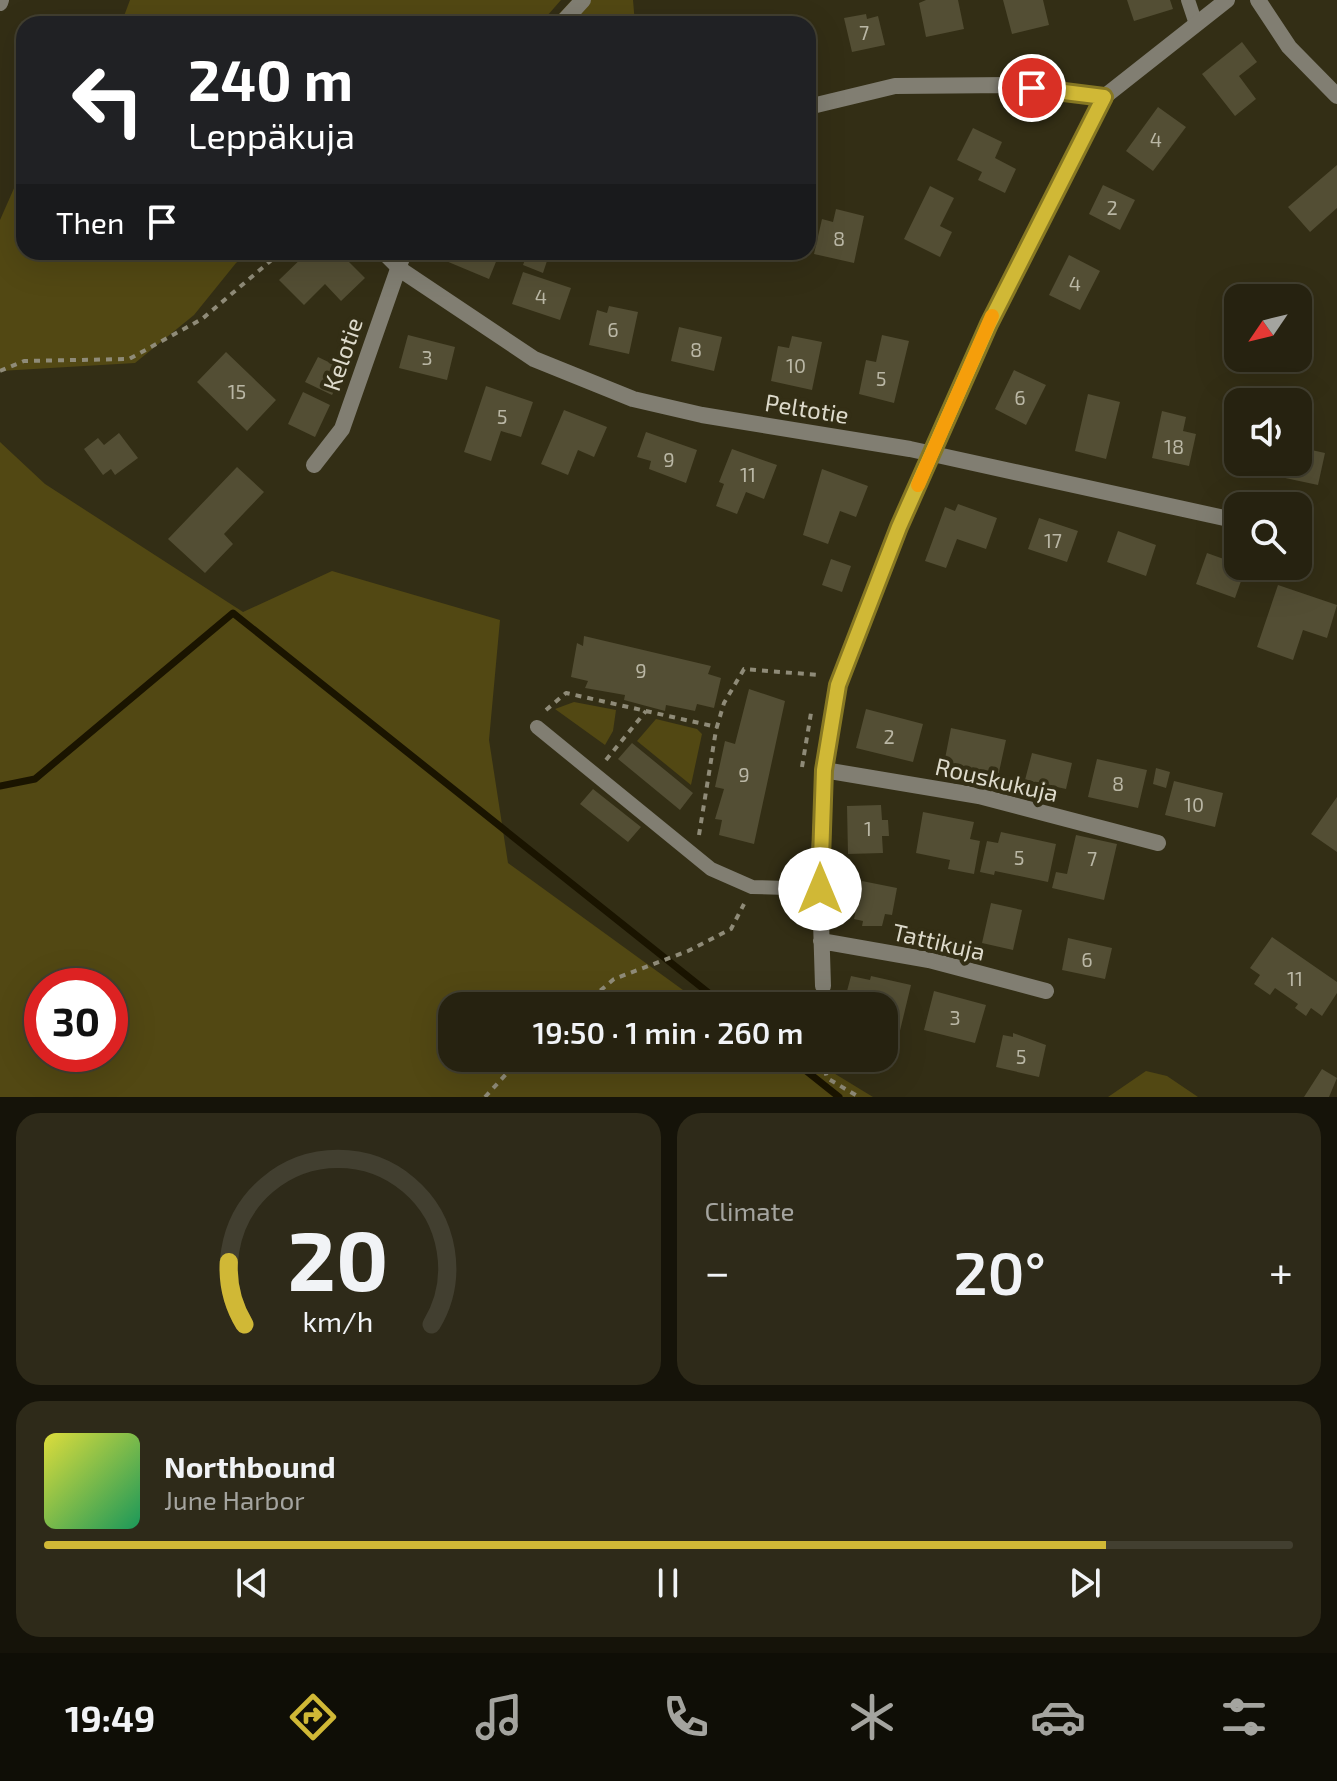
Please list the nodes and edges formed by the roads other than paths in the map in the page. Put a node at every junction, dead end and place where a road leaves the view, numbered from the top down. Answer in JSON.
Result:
{"nodes":[{"id":1,"x":583,"y":0,"type":"edge"},
{"id":2,"x":1188,"y":0,"type":"edge"},
{"id":3,"x":1227,"y":0,"type":"edge"},
{"id":4,"x":1258,"y":0,"type":"edge"},
{"id":5,"x":571,"y":16,"type":"edge"},
{"id":6,"x":1196,"y":24,"type":"junction"},
{"id":7,"x":1337,"y":96,"type":"edge"},
{"id":8,"x":1104,"y":97,"type":"junction"},
{"id":9,"x":816,"y":105,"type":"edge"},
{"id":10,"x":401,"y":260,"type":"edge"},
{"id":11,"x":932,"y":454,"type":"junction"},
{"id":12,"x":314,"y":465,"type":"dead end"},
{"id":13,"x":1224,"y":518,"type":"edge"},
{"id":14,"x":537,"y":727,"type":"road end"},
{"id":15,"x":824,"y":770,"type":"junction"},
{"id":16,"x":1158,"y":843,"type":"dead end"},
{"id":17,"x":820,"y":889,"type":"junction"},
{"id":18,"x":821,"y":941,"type":"junction"},
{"id":19,"x":823,"y":986,"type":"dead end"},
{"id":20,"x":1046,"y":991,"type":"dead end"}],
"edges":[{"from":1,"to":5,"type":"street"},
{"from":2,"to":6,"type":"lane"},
{"from":3,"to":6,"type":"street"},
{"from":4,"to":7,"type":"street"},
{"from":6,"to":8,"type":"street"},
{"from":8,"to":9,"type":"street"},
{"from":8,"to":11,"type":"street"},
{"from":10,"to":11,"type":"street","name":"Peltotie"},
{"from":10,"to":12,"type":"street","name":"Kelotie"},
{"from":11,"to":13,"type":"street","name":"Peltotie"},
{"from":11,"to":15,"type":"street"},
{"from":14,"to":17,"type":"lane"},
{"from":15,"to":16,"type":"street","name":"Rouskukuja"},
{"from":15,"to":17,"type":"street"},
{"from":17,"to":18,"type":"street"},
{"from":18,"to":19,"type":"street"},
{"from":18,"to":20,"type":"street","name":"Tattikuja"}]}
